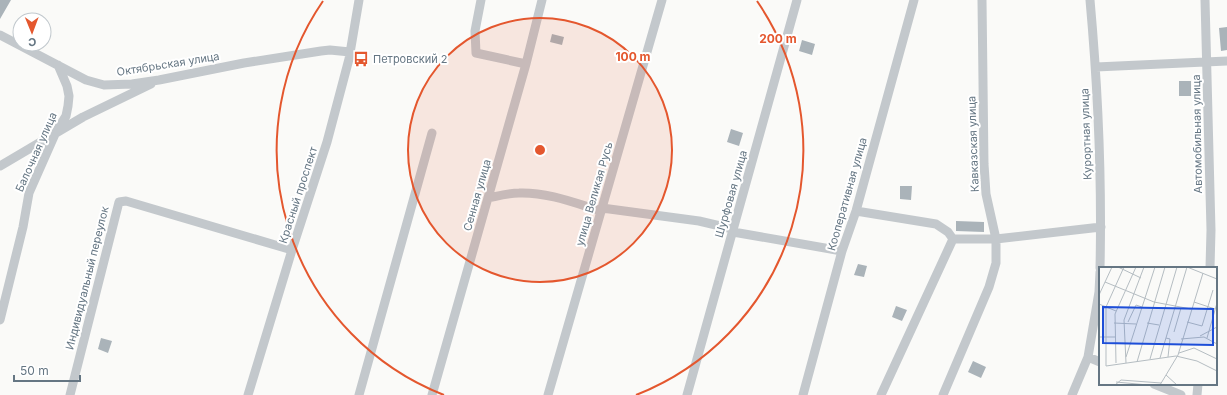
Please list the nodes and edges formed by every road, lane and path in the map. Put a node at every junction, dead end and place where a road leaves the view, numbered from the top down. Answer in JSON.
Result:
{"nodes":[{"id":1,"x":359,"y":0,"type":"edge"},
{"id":2,"x":481,"y":0,"type":"edge"},
{"id":3,"x":542,"y":0,"type":"edge"},
{"id":4,"x":662,"y":0,"type":"edge"},
{"id":5,"x":797,"y":0,"type":"edge"},
{"id":6,"x":914,"y":0,"type":"edge"},
{"id":7,"x":982,"y":0,"type":"edge"},
{"id":8,"x":1090,"y":0,"type":"edge"},
{"id":9,"x":1205,"y":0,"type":"edge"},
{"id":10,"x":0,"y":35,"type":"edge"},
{"id":11,"x":350,"y":52,"type":"junction"},
{"id":12,"x":1227,"y":61,"type":"edge"},
{"id":13,"x":1207,"y":62,"type":"junction"},
{"id":14,"x":526,"y":64,"type":"junction"},
{"id":15,"x":57,"y":65,"type":"junction"},
{"id":16,"x":1096,"y":67,"type":"junction"},
{"id":17,"x":159,"y":80,"type":"junction"},
{"id":18,"x":56,"y":132,"type":"junction"},
{"id":19,"x":432,"y":133,"type":"dead end"},
{"id":20,"x":0,"y":166,"type":"edge"},
{"id":21,"x":488,"y":198,"type":"junction"},
{"id":22,"x":602,"y":210,"type":"junction"},
{"id":23,"x":856,"y":211,"type":"junction"},
{"id":24,"x":1101,"y":227,"type":"junction"},
{"id":25,"x":733,"y":231,"type":"junction"},
{"id":26,"x":953,"y":239,"type":"junction"},
{"id":27,"x":996,"y":239,"type":"junction"},
{"id":28,"x":292,"y":250,"type":"junction"},
{"id":29,"x":842,"y":252,"type":"junction"},
{"id":30,"x":1100,"y":267,"type":"edge"},
{"id":31,"x":1210,"y":267,"type":"edge"},
{"id":32,"x":1099,"y":286,"type":"edge"},
{"id":33,"x":0,"y":320,"type":"edge"},
{"id":34,"x":1088,"y":357,"type":"junction"},
{"id":35,"x":1099,"y":362,"type":"edge"},
{"id":36,"x":1156,"y":385,"type":"edge"},
{"id":37,"x":1198,"y":385,"type":"edge"},
{"id":38,"x":70,"y":395,"type":"edge"},
{"id":39,"x":248,"y":395,"type":"edge"},
{"id":40,"x":359,"y":395,"type":"edge"},
{"id":41,"x":432,"y":395,"type":"edge"},
{"id":42,"x":548,"y":395,"type":"edge"},
{"id":43,"x":687,"y":395,"type":"edge"},
{"id":44,"x":803,"y":395,"type":"edge"},
{"id":45,"x":881,"y":395,"type":"edge"},
{"id":46,"x":943,"y":395,"type":"edge"},
{"id":47,"x":1072,"y":395,"type":"edge"},
{"id":48,"x":1181,"y":395,"type":"edge"},
{"id":49,"x":1197,"y":395,"type":"edge"}],
"edges":[{"from":1,"to":11,"type":"street","name":"Красный проспект"},
{"from":2,"to":14,"type":"street"},
{"from":3,"to":14,"type":"street","name":"Сенная улица"},
{"from":4,"to":22,"type":"street","name":"улица Великая Русь"},
{"from":5,"to":25,"type":"street","name":"Шурфовая улица"},
{"from":6,"to":23,"type":"street","name":"Кооперативная улица"},
{"from":7,"to":27,"type":"street","name":"Кавказская улица"},
{"from":8,"to":16,"type":"street","name":"Курортная улица"},
{"from":9,"to":13,"type":"street","name":"Автомобильная улица"},
{"from":10,"to":15,"type":"street","name":"Октябрьская улица"},
{"from":11,"to":17,"type":"street","name":"Октябрьская улица"},
{"from":11,"to":28,"type":"street","name":"Красный проспект"},
{"from":12,"to":13,"type":"street"},
{"from":13,"to":16,"type":"street"},
{"from":13,"to":31,"type":"street","name":"Автомобильная улица"},
{"from":14,"to":21,"type":"street","name":"Сенная улица"},
{"from":15,"to":17,"type":"street","name":"Октябрьская улица"},
{"from":15,"to":18,"type":"street","name":"Балочная улица"},
{"from":16,"to":24,"type":"street","name":"Курортная улица"},
{"from":17,"to":18,"type":"street"},
{"from":18,"to":20,"type":"street"},
{"from":18,"to":33,"type":"street","name":"Балочная улица"},
{"from":19,"to":40,"type":"street"},
{"from":21,"to":22,"type":"street"},
{"from":21,"to":41,"type":"street","name":"Сенная улица"},
{"from":22,"to":25,"type":"street"},
{"from":22,"to":42,"type":"street","name":"улица Великая Русь"},
{"from":23,"to":26,"type":"street"},
{"from":23,"to":29,"type":"street","name":"Кооперативная улица"},
{"from":24,"to":27,"type":"street"},
{"from":24,"to":30,"type":"street","name":"Курортная улица"},
{"from":25,"to":29,"type":"street"},
{"from":25,"to":43,"type":"street","name":"Шурфовая улица"},
{"from":26,"to":27,"type":"street"},
{"from":26,"to":45,"type":"street"},
{"from":27,"to":46,"type":"street","name":"Кавказская улица"},
{"from":28,"to":38,"type":"street","name":"Индивидуальный переулок"},
{"from":28,"to":39,"type":"street","name":"Красный проспект"},
{"from":29,"to":44,"type":"street","name":"Кооперативная улица"},
{"from":32,"to":34,"type":"street"},
{"from":34,"to":35,"type":"street"},
{"from":34,"to":47,"type":"street"},
{"from":36,"to":48,"type":"street"},
{"from":37,"to":49,"type":"street"}]}
